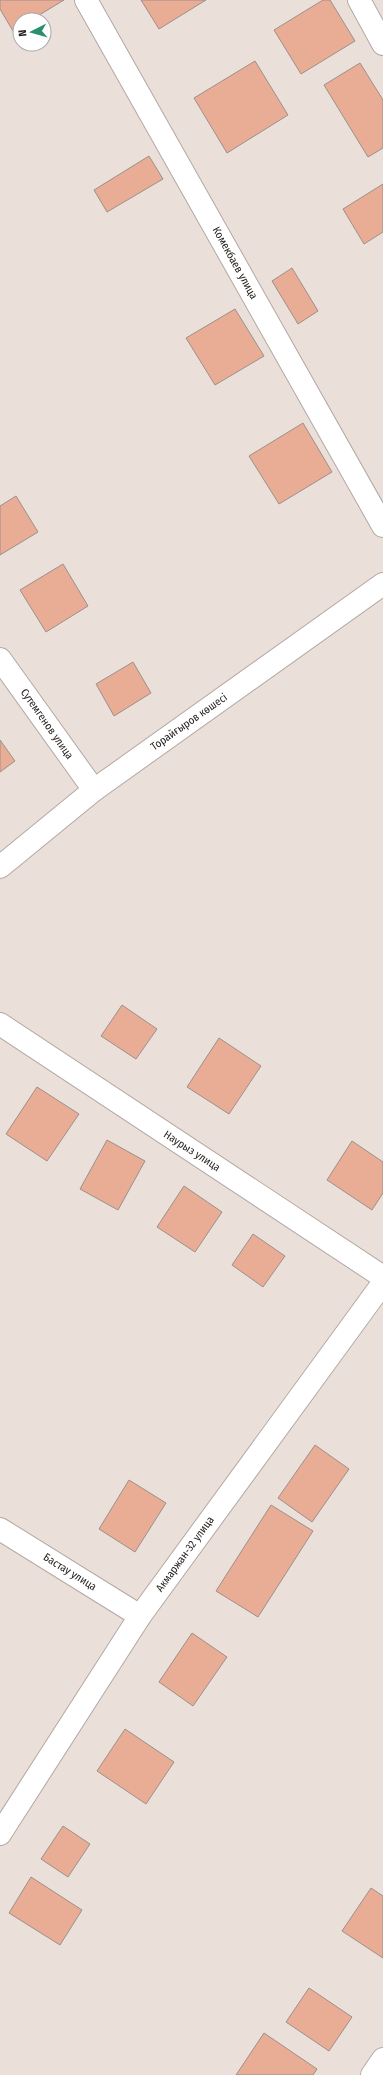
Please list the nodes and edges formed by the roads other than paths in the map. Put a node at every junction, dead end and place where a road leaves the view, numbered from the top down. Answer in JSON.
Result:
{"nodes":[{"id":1,"x":86,"y":0,"type":"edge"},
{"id":2,"x":359,"y":0,"type":"edge"},
{"id":3,"x":383,"y":44,"type":"edge"},
{"id":4,"x":383,"y":526,"type":"edge"},
{"id":5,"x":383,"y":584,"type":"edge"},
{"id":6,"x":0,"y":659,"type":"edge"},
{"id":7,"x":94,"y":790,"type":"junction"},
{"id":8,"x":0,"y":867,"type":"edge"},
{"id":9,"x":0,"y":1024,"type":"edge"},
{"id":10,"x":383,"y":1277,"type":"edge"},
{"id":11,"x":383,"y":1283,"type":"edge"},
{"id":12,"x":0,"y":1529,"type":"edge"},
{"id":13,"x":140,"y":1616,"type":"junction"},
{"id":14,"x":0,"y":1834,"type":"edge"},
{"id":15,"x":383,"y":2059,"type":"edge"},
{"id":16,"x":372,"y":2075,"type":"edge"}],
"edges":[{"from":1,"to":4,"type":"street","name":"Комекбаев улица"},
{"from":2,"to":3,"type":"street"},
{"from":5,"to":7,"type":"street","name":"Торайғыров көшесі"},
{"from":6,"to":7,"type":"street","name":"Сутемгенов улица"},
{"from":7,"to":8,"type":"street","name":"Торайғыров көшесі"},
{"from":9,"to":10,"type":"street","name":"Наурыз улица"},
{"from":11,"to":13,"type":"street","name":"Акмаржан-32 улица"},
{"from":12,"to":13,"type":"street","name":"Бастау улица"},
{"from":13,"to":14,"type":"street","name":"Акмаржан-32 улица"},
{"from":15,"to":16,"type":"street"}]}
